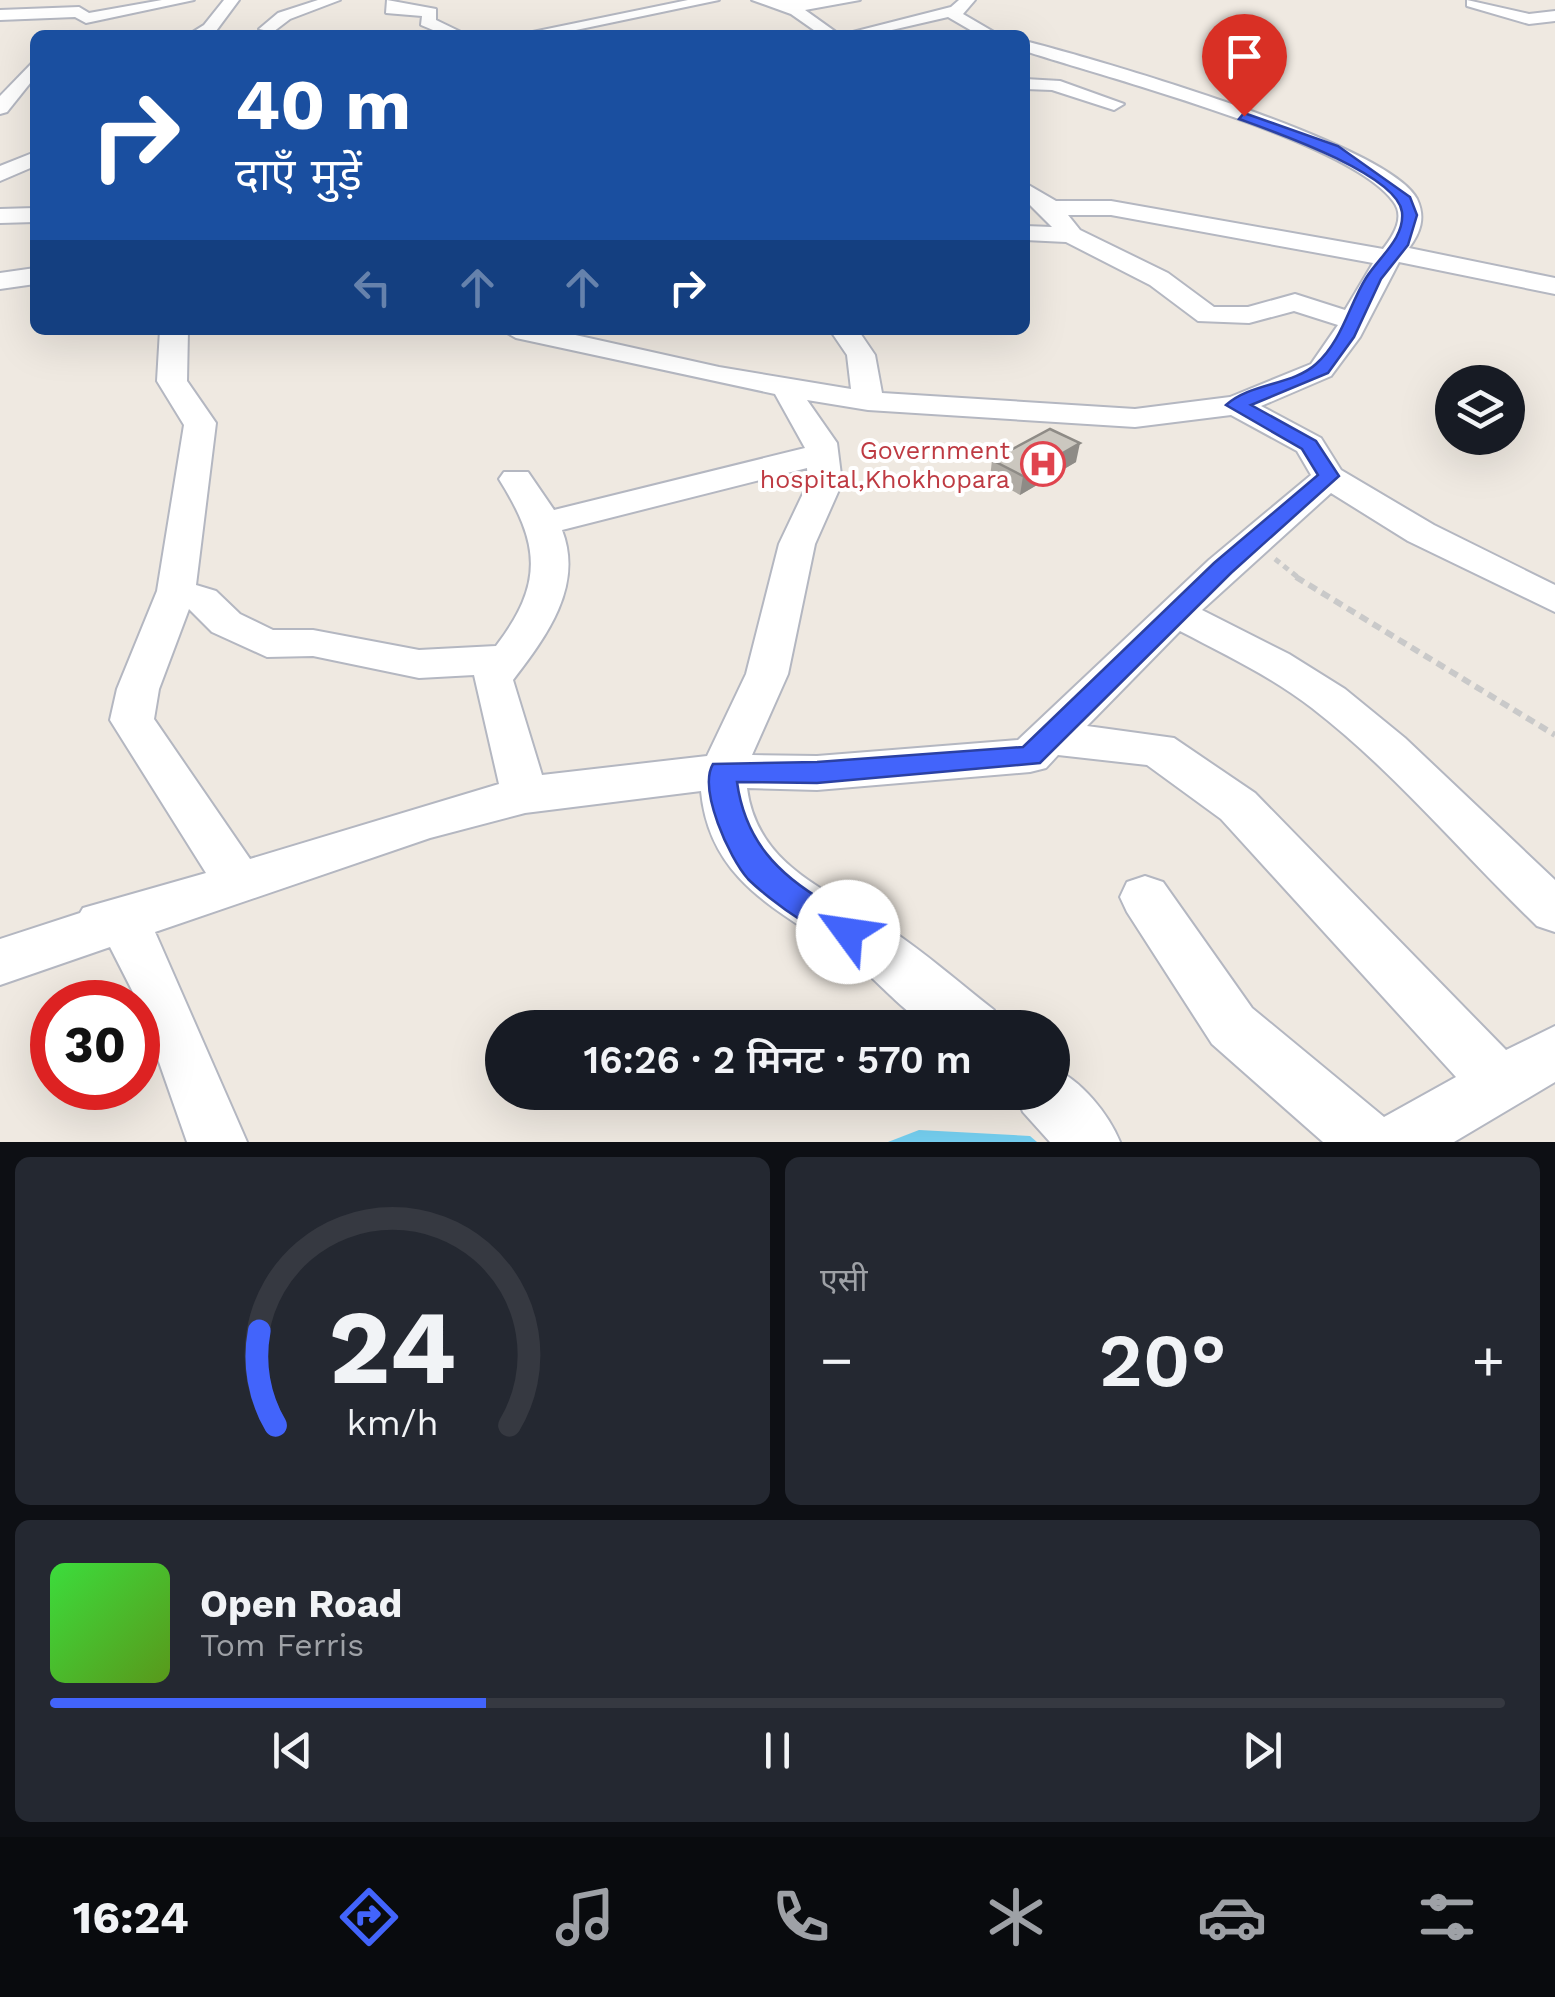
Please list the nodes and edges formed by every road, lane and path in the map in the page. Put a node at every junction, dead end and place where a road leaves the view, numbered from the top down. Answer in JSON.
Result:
{"nodes":[{"id":1,"x":187,"y":0,"type":"edge"},
{"id":2,"x":232,"y":0,"type":"edge"},
{"id":3,"x":335,"y":0,"type":"edge"},
{"id":4,"x":394,"y":0,"type":"edge"},
{"id":5,"x":712,"y":0,"type":"edge"},
{"id":6,"x":759,"y":0,"type":"edge"},
{"id":7,"x":853,"y":0,"type":"edge"},
{"id":8,"x":353,"y":1,"type":"edge"},
{"id":9,"x":1472,"y":4,"type":"dead end"},
{"id":10,"x":962,"y":5,"type":"edge"},
{"id":11,"x":84,"y":6,"type":"edge"},
{"id":12,"x":789,"y":8,"type":"junction"},
{"id":13,"x":0,"y":15,"type":"edge"},
{"id":14,"x":1555,"y":16,"type":"edge"},
{"id":15,"x":624,"y":19,"type":"junction"},
{"id":16,"x":267,"y":29,"type":"dead end"},
{"id":17,"x":648,"y":29,"type":"dead end"},
{"id":18,"x":64,"y":30,"type":"edge"},
{"id":19,"x":206,"y":30,"type":"edge"},
{"id":20,"x":447,"y":30,"type":"edge"},
{"id":21,"x":557,"y":30,"type":"edge"},
{"id":22,"x":824,"y":30,"type":"edge"},
{"id":23,"x":868,"y":30,"type":"edge"},
{"id":24,"x":979,"y":30,"type":"edge"},
{"id":25,"x":1030,"y":48,"type":"edge"},
{"id":26,"x":28,"y":81,"type":"edge"},
{"id":27,"x":1030,"y":84,"type":"edge"},
{"id":28,"x":1114,"y":104,"type":"dead end"},
{"id":29,"x":6,"y":112,"type":"edge"},
{"id":30,"x":30,"y":160,"type":"edge"},
{"id":31,"x":0,"y":174,"type":"edge"},
{"id":32,"x":1030,"y":194,"type":"edge"},
{"id":33,"x":1050,"y":208,"type":"junction"},
{"id":34,"x":30,"y":215,"type":"edge"},
{"id":35,"x":0,"y":216,"type":"edge"},
{"id":36,"x":1030,"y":234,"type":"edge"},
{"id":37,"x":1071,"y":234,"type":"junction"},
{"id":38,"x":1392,"y":256,"type":"junction"},
{"id":39,"x":30,"y":277,"type":"edge"},
{"id":40,"x":0,"y":282,"type":"edge"},
{"id":41,"x":1555,"y":286,"type":"edge"},
{"id":42,"x":1354,"y":321,"type":"junction"},
{"id":43,"x":173,"y":335,"type":"edge"},
{"id":44,"x":538,"y":335,"type":"edge"},
{"id":45,"x":847,"y":335,"type":"edge"},
{"id":46,"x":791,"y":386,"type":"junction"},
{"id":47,"x":868,"y":401,"type":"junction"},
{"id":48,"x":1236,"y":405,"type":"junction"},
{"id":49,"x":821,"y":454,"type":"junction"},
{"id":50,"x":1329,"y":476,"type":"junction"},
{"id":51,"x":516,"y":479,"type":"dead end"},
{"id":52,"x":546,"y":523,"type":"junction"},
{"id":53,"x":1260,"y":540,"type":"junction"},
{"id":54,"x":176,"y":592,"type":"junction"},
{"id":55,"x":1555,"y":600,"type":"edge"},
{"id":56,"x":1176,"y":613,"type":"junction"},
{"id":57,"x":508,"y":659,"type":"junction"},
{"id":58,"x":1555,"y":735,"type":"edge"},
{"id":59,"x":1047,"y":738,"type":"junction"},
{"id":60,"x":722,"y":771,"type":"junction"},
{"id":61,"x":526,"y":795,"type":"junction"},
{"id":62,"x":239,"y":883,"type":"junction"},
{"id":63,"x":1145,"y":897,"type":"dead end"},
{"id":64,"x":1555,"y":911,"type":"edge"},
{"id":65,"x":123,"y":919,"type":"junction"},
{"id":66,"x":0,"y":941,"type":"edge"},
{"id":67,"x":0,"y":962,"type":"edge"},
{"id":68,"x":952,"y":1010,"type":"edge"},
{"id":69,"x":1555,"y":1052,"type":"edge"},
{"id":70,"x":1500,"y":1084,"type":"junction"},
{"id":71,"x":1061,"y":1110,"type":"edge"},
{"id":72,"x":216,"y":1142,"type":"edge"},
{"id":73,"x":1090,"y":1142,"type":"edge"},
{"id":74,"x":1368,"y":1142,"type":"edge"},
{"id":75,"x":1398,"y":1142,"type":"edge"}],
"edges":[{"from":1,"to":11,"type":"street"},
{"from":2,"to":19,"type":"street"},
{"from":3,"to":8,"type":"street"},
{"from":3,"to":16,"type":"street"},
{"from":4,"to":20,"type":"street"},
{"from":5,"to":15,"type":"street"},
{"from":6,"to":12,"type":"street"},
{"from":7,"to":12,"type":"street"},
{"from":9,"to":14,"type":"street"},
{"from":10,"to":23,"type":"street"},
{"from":10,"to":24,"type":"street"},
{"from":11,"to":13,"type":"street"},
{"from":11,"to":18,"type":"street"},
{"from":12,"to":22,"type":"street"},
{"from":15,"to":17,"type":"street"},
{"from":15,"to":21,"type":"street"},
{"from":25,"to":38,"type":"street"},
{"from":26,"to":29,"type":"street"},
{"from":27,"to":28,"type":"street"},
{"from":30,"to":31,"type":"street"},
{"from":32,"to":33,"type":"street"},
{"from":33,"to":37,"type":"street"},
{"from":33,"to":38,"type":"street"},
{"from":34,"to":35,"type":"street"},
{"from":36,"to":37,"type":"street"},
{"from":37,"to":42,"type":"street"},
{"from":38,"to":41,"type":"street"},
{"from":38,"to":42,"type":"street"},
{"from":39,"to":40,"type":"street"},
{"from":42,"to":48,"type":"street"},
{"from":43,"to":54,"type":"street"},
{"from":44,"to":46,"type":"street"},
{"from":45,"to":47,"type":"street"},
{"from":46,"to":47,"type":"street"},
{"from":46,"to":49,"type":"street"},
{"from":47,"to":48,"type":"street"},
{"from":48,"to":50,"type":"street"},
{"from":49,"to":52,"type":"street"},
{"from":49,"to":60,"type":"street"},
{"from":50,"to":53,"type":"street"},
{"from":50,"to":55,"type":"street"},
{"from":51,"to":52,"type":"street"},
{"from":52,"to":57,"type":"street"},
{"from":53,"to":56,"type":"street"},
{"from":53,"to":58,"type":"path"},
{"from":54,"to":57,"type":"street"},
{"from":54,"to":62,"type":"street"},
{"from":56,"to":59,"type":"street"},
{"from":56,"to":64,"type":"street"},
{"from":57,"to":61,"type":"street"},
{"from":59,"to":60,"type":"street"},
{"from":59,"to":70,"type":"street"},
{"from":60,"to":61,"type":"street"},
{"from":60,"to":68,"type":"street"},
{"from":61,"to":62,"type":"street"},
{"from":62,"to":65,"type":"street"},
{"from":63,"to":74,"type":"street"},
{"from":65,"to":66,"type":"street"},
{"from":65,"to":67,"type":"street"},
{"from":65,"to":72,"type":"street"},
{"from":69,"to":70,"type":"street"},
{"from":70,"to":75,"type":"street"},
{"from":71,"to":73,"type":"street"}]}
